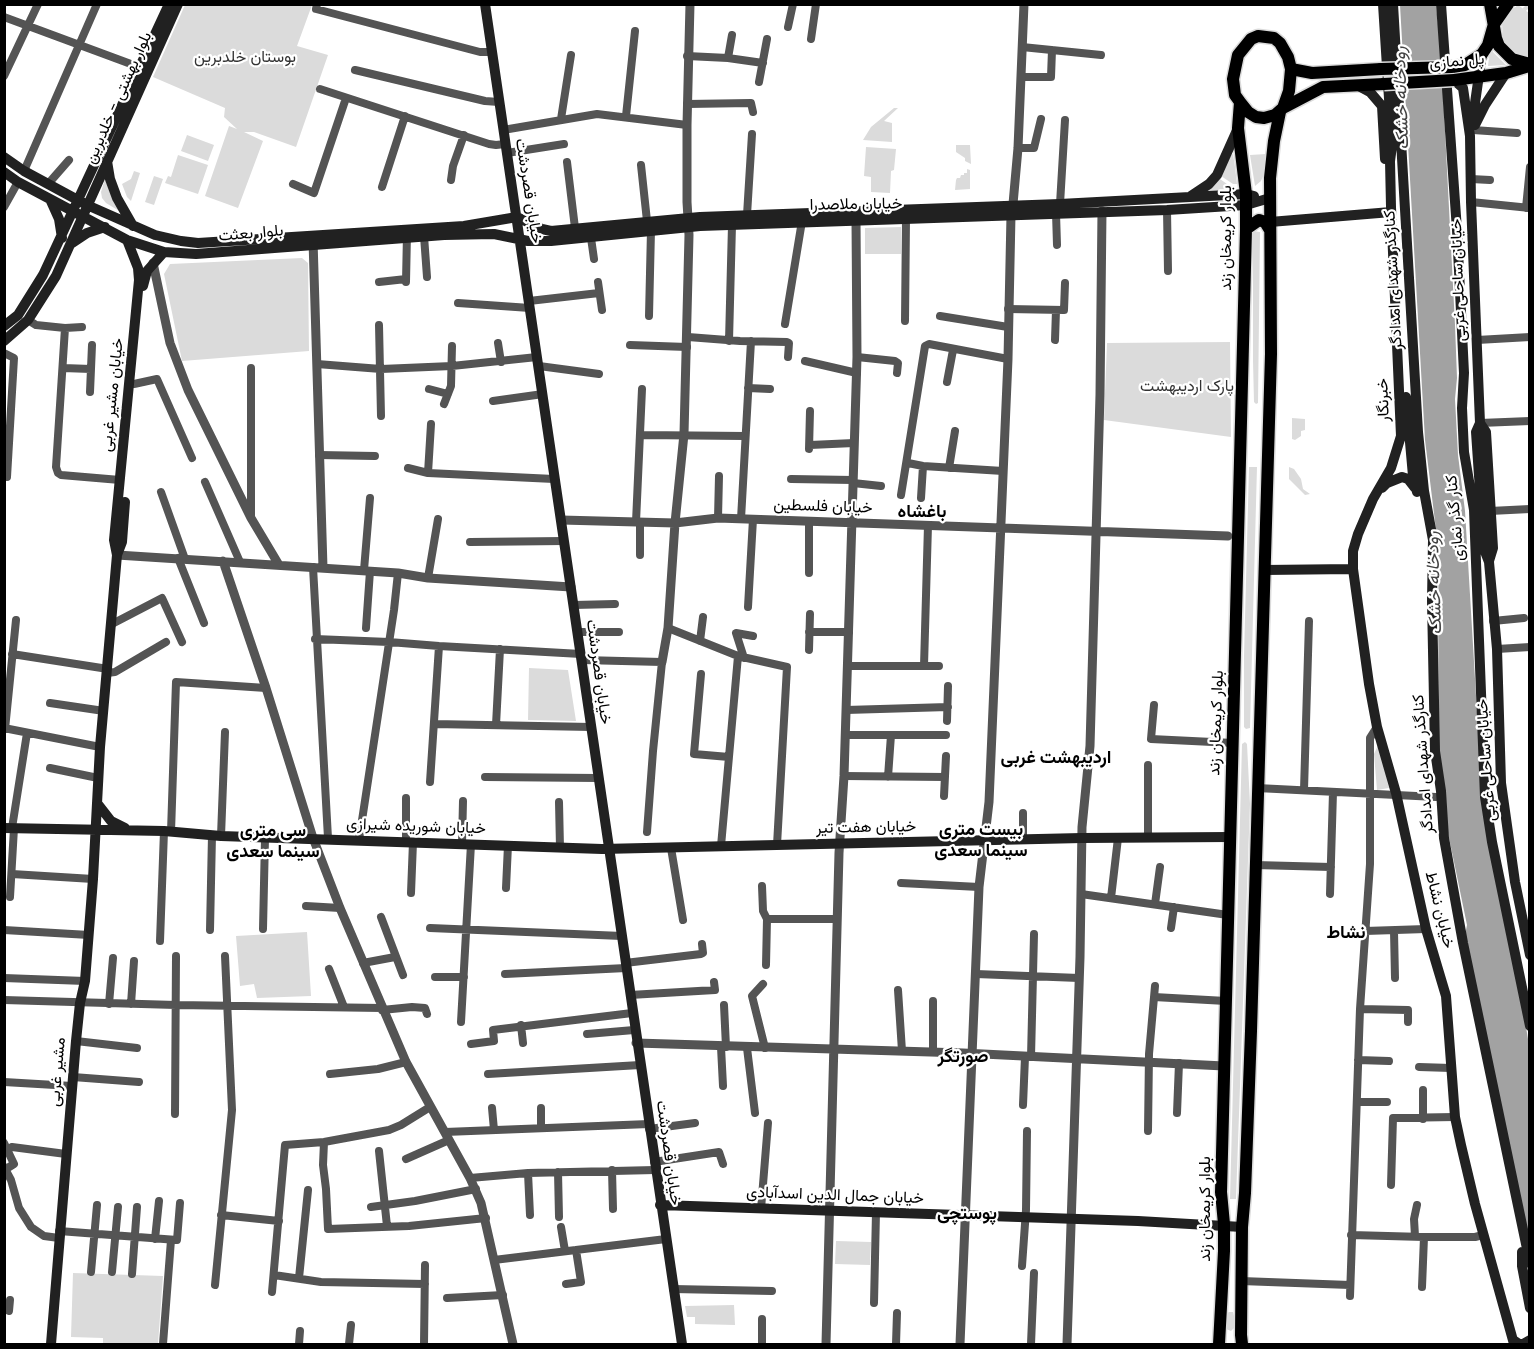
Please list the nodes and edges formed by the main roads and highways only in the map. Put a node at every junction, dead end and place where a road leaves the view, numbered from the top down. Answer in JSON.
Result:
{"nodes":[{"id":1,"x":169,"y":4,"type":"edge"},
{"id":2,"x":178,"y":4,"type":"edge"},
{"id":3,"x":485,"y":4,"type":"edge"},
{"id":4,"x":1383,"y":4,"type":"edge"},
{"id":5,"x":1393,"y":4,"type":"edge"},
{"id":6,"x":1441,"y":4,"type":"edge"},
{"id":7,"x":1490,"y":4,"type":"edge"},
{"id":8,"x":1508,"y":4,"type":"edge"},
{"id":9,"x":1494,"y":24,"type":"junction"},
{"id":10,"x":1482,"y":54,"type":"junction"},
{"id":11,"x":1530,"y":65,"type":"edge"},
{"id":12,"x":1291,"y":69,"type":"junction"},
{"id":13,"x":1312,"y":73,"type":"junction"},
{"id":14,"x":1506,"y":73,"type":"junction"},
{"id":15,"x":1478,"y":78,"type":"junction"},
{"id":16,"x":1454,"y":80,"type":"junction"},
{"id":17,"x":1357,"y":84,"type":"junction"},
{"id":18,"x":1313,"y":91,"type":"junction"},
{"id":19,"x":1239,"y":102,"type":"junction"},
{"id":20,"x":1282,"y":110,"type":"junction"},
{"id":21,"x":1238,"y":128,"type":"junction"},
{"id":22,"x":1472,"y":133,"type":"junction"},
{"id":23,"x":111,"y":139,"type":"junction"},
{"id":24,"x":1392,"y":146,"type":"junction"},
{"id":25,"x":4,"y":157,"type":"edge"},
{"id":26,"x":107,"y":160,"type":"junction"},
{"id":27,"x":4,"y":172,"type":"edge"},
{"id":28,"x":89,"y":175,"type":"junction"},
{"id":29,"x":1390,"y":177,"type":"junction"},
{"id":30,"x":59,"y":190,"type":"junction"},
{"id":31,"x":1188,"y":197,"type":"junction"},
{"id":32,"x":50,"y":198,"type":"junction"},
{"id":33,"x":1270,"y":198,"type":"junction"},
{"id":34,"x":1246,"y":200,"type":"junction"},
{"id":35,"x":82,"y":202,"type":"junction"},
{"id":36,"x":1058,"y":208,"type":"junction"},
{"id":37,"x":72,"y":211,"type":"junction"},
{"id":38,"x":1391,"y":212,"type":"junction"},
{"id":39,"x":927,"y":214,"type":"junction"},
{"id":40,"x":83,"y":217,"type":"junction"},
{"id":41,"x":517,"y":217,"type":"junction"},
{"id":42,"x":688,"y":222,"type":"junction"},
{"id":43,"x":134,"y":226,"type":"junction"},
{"id":44,"x":649,"y":226,"type":"junction"},
{"id":45,"x":1270,"y":226,"type":"junction"},
{"id":46,"x":105,"y":227,"type":"junction"},
{"id":47,"x":1246,"y":229,"type":"junction"},
{"id":48,"x":407,"y":233,"type":"junction"},
{"id":49,"x":313,"y":239,"type":"junction"},
{"id":50,"x":520,"y":239,"type":"junction"},
{"id":51,"x":127,"y":240,"type":"junction"},
{"id":52,"x":66,"y":241,"type":"junction"},
{"id":53,"x":164,"y":252,"type":"junction"},
{"id":54,"x":146,"y":267,"type":"junction"},
{"id":55,"x":4,"y":326,"type":"edge"},
{"id":56,"x":4,"y":341,"type":"edge"},
{"id":57,"x":1464,"y":373,"type":"junction"},
{"id":58,"x":1480,"y":423,"type":"junction"},
{"id":59,"x":1410,"y":443,"type":"junction"},
{"id":60,"x":1392,"y":465,"type":"junction"},
{"id":61,"x":1480,"y":487,"type":"junction"},
{"id":62,"x":1380,"y":489,"type":"junction"},
{"id":63,"x":1417,"y":492,"type":"junction"},
{"id":64,"x":117,"y":555,"type":"junction"},
{"id":65,"x":1489,"y":562,"type":"junction"},
{"id":66,"x":1353,"y":569,"type":"junction"},
{"id":67,"x":1264,"y":570,"type":"junction"},
{"id":68,"x":1432,"y":601,"type":"junction"},
{"id":69,"x":97,"y":803,"type":"junction"},
{"id":70,"x":10,"y":828,"type":"edge"},
{"id":71,"x":95,"y":830,"type":"junction"},
{"id":72,"x":129,"y":830,"type":"junction"},
{"id":73,"x":1230,"y":837,"type":"junction"},
{"id":74,"x":610,"y":849,"type":"junction"},
{"id":75,"x":1529,"y":949,"type":"edge"},
{"id":76,"x":1530,"y":1026,"type":"edge"},
{"id":77,"x":1222,"y":1202,"type":"junction"},
{"id":78,"x":1243,"y":1202,"type":"junction"},
{"id":79,"x":660,"y":1205,"type":"junction"},
{"id":80,"x":1224,"y":1224,"type":"junction"},
{"id":81,"x":1242,"y":1227,"type":"junction"},
{"id":82,"x":1521,"y":1229,"type":"junction"},
{"id":83,"x":1530,"y":1263,"type":"edge"},
{"id":84,"x":1530,"y":1308,"type":"edge"},
{"id":85,"x":1530,"y":1340,"type":"edge"},
{"id":86,"x":682,"y":1341,"type":"edge"},
{"id":87,"x":1513,"y":1342,"type":"edge"},
{"id":88,"x":51,"y":1344,"type":"edge"},
{"id":89,"x":1219,"y":1344,"type":"edge"},
{"id":90,"x":1243,"y":1344,"type":"edge"}],
"edges":[{"from":1,"to":23,"type":"main road","name":"بلوار بهشتی - خلدبرین"},
{"from":2,"to":23,"type":"main road","name":"بلوار بهشتی - خلدبرین"},
{"from":3,"to":41,"type":"main road","name":"خیابان قصردشت"},
{"from":4,"to":24,"type":"main road","name":"خبرنگار"},
{"from":5,"to":68,"type":"main road","name":"کنارگذر شهدای امدادگر"},
{"from":6,"to":57,"type":"main road","name":"کنار گذر نمازی"},
{"from":7,"to":9,"type":"main road"},
{"from":8,"to":9,"type":"main road","name":"پل نمازی"},
{"from":9,"to":10,"type":"main road","name":"پل نمازی"},
{"from":9,"to":11,"type":"main road"},
{"from":10,"to":13,"type":"main road","name":"پل نمازی","bridge":true},
{"from":10,"to":15,"type":"main road"},
{"from":11,"to":14,"type":"main road","name":"پل نمازی"},
{"from":12,"to":13,"type":"main road","name":"پل نمازی"},
{"from":12,"to":19,"type":"main road"},
{"from":12,"to":20,"type":"main road"},
{"from":13,"to":18,"type":"main road"},
{"from":14,"to":15,"type":"main road","name":"پل نمازی"},
{"from":14,"to":22,"type":"main road"},
{"from":15,"to":16,"type":"main road","name":"پل نمازی"},
{"from":15,"to":22,"type":"main road"},
{"from":16,"to":17,"type":"main road","name":"پل نمازی","bridge":true},
{"from":16,"to":22,"type":"main road"},
{"from":17,"to":18,"type":"main road","name":"پل نمازی"},
{"from":17,"to":29,"type":"main road"},
{"from":18,"to":20,"type":"main road","name":"پل نمازی"},
{"from":19,"to":20,"type":"main road"},
{"from":19,"to":21,"type":"main road","name":"بلوار کریمخان زند"},
{"from":20,"to":33,"type":"main road"},
{"from":21,"to":31,"type":"main road"},
{"from":21,"to":34,"type":"main road","name":"بلوار کریمخان زند"},
{"from":22,"to":58,"type":"main road","name":"خیابان ساحلی غربی"},
{"from":23,"to":26,"type":"main road","name":"بلوار بهشتی - خلدبرین"},
{"from":23,"to":28,"type":"main road","name":"بلوار بهشتی - خلدبرین"},
{"from":24,"to":29,"type":"main road","name":"خبرنگار"},
{"from":24,"to":59,"type":"main road"},
{"from":25,"to":30,"type":"main road","name":"بلوار بعثت"},
{"from":26,"to":35,"type":"main road","name":"بلوار بهشتی - خلدبرین"},
{"from":26,"to":43,"type":"main road"},
{"from":27,"to":32,"type":"main road","name":"بلوار بعثت"},
{"from":28,"to":30,"type":"main road"},
{"from":28,"to":35,"type":"main road","name":"بلوار بهشتی - خلدبرین"},
{"from":29,"to":38,"type":"main road","name":"خبرنگار"},
{"from":30,"to":35,"type":"main road","name":"بلوار بعثت"},
{"from":31,"to":34,"type":"main road","name":"خیابان ملاصدرا"},
{"from":31,"to":36,"type":"main road","name":"خیابان ملاصدرا"},
{"from":32,"to":37,"type":"main road","name":"بلوار بعثت"},
{"from":32,"to":52,"type":"main road"},
{"from":33,"to":34,"type":"main road"},
{"from":33,"to":45,"type":"main road"},
{"from":34,"to":36,"type":"main road","name":"خیابان ملاصدرا"},
{"from":34,"to":47,"type":"main road","name":"بلوار کریمخان زند"},
{"from":35,"to":37,"type":"main road"},
{"from":35,"to":40,"type":"main road"},
{"from":35,"to":43,"type":"main road","name":"بلوار بعثت"},
{"from":36,"to":39,"type":"main road","name":"خیابان ملاصدرا"},
{"from":37,"to":40,"type":"main road","name":"بلوار بعثت"},
{"from":37,"to":52,"type":"main road"},
{"from":38,"to":45,"type":"main road"},
{"from":38,"to":60,"type":"main road","name":"خبرنگار"},
{"from":39,"to":42,"type":"main road","name":"خیابان ملاصدرا"},
{"from":39,"to":42,"type":"main road","name":"خیابان ملاصدرا"},
{"from":40,"to":46,"type":"main road","name":"بلوار بعثت"},
{"from":40,"to":52,"type":"main road"},
{"from":41,"to":44,"type":"main road","name":"خیابان ملاصدرا"},
{"from":41,"to":48,"type":"main road","name":"بلوار بعثت"},
{"from":41,"to":50,"type":"main road","name":"خیابان قصردشت"},
{"from":42,"to":44,"type":"main road","name":"خیابان ملاصدرا"},
{"from":43,"to":49,"type":"main road","name":"بلوار بعثت"},
{"from":44,"to":50,"type":"main road","name":"خیابان ملاصدرا"},
{"from":45,"to":47,"type":"main road"},
{"from":45,"to":67,"type":"main road"},
{"from":46,"to":51,"type":"main road","name":"بلوار بعثت"},
{"from":46,"to":52,"type":"main road"},
{"from":47,"to":73,"type":"main road","name":"بلوار کریمخان زند"},
{"from":48,"to":49,"type":"main road","name":"بلوار بعثت"},
{"from":48,"to":50,"type":"main road","name":"بلوار بعثت"},
{"from":49,"to":53,"type":"main road","name":"بلوار بعثت"},
{"from":50,"to":74,"type":"main road","name":"خیابان قصردشت"},
{"from":51,"to":53,"type":"main road","name":"بلوار بعثت"},
{"from":51,"to":54,"type":"main road","name":"خیابان مشیر غربی"},
{"from":52,"to":55,"type":"main road"},
{"from":52,"to":56,"type":"main road"},
{"from":53,"to":54,"type":"main road"},
{"from":54,"to":64,"type":"main road","name":"خیابان مشیر غربی"},
{"from":54,"to":64,"type":"main road","name":"خیابان مشیر غربی"},
{"from":57,"to":61,"type":"main road"},
{"from":57,"to":76,"type":"main road","name":"کنار گذر نمازی"},
{"from":58,"to":61,"type":"main road","name":"خیابان ساحلی غربی"},
{"from":58,"to":65,"type":"main road","name":"خیابان ساحلی غربی"},
{"from":59,"to":60,"type":"main road"},
{"from":59,"to":63,"type":"main road"},
{"from":60,"to":62,"type":"main road","name":"خبرنگار"},
{"from":61,"to":65,"type":"main road","name":"خیابان ساحلی غربی"},
{"from":62,"to":63,"type":"main road"},
{"from":62,"to":66,"type":"main road","name":"خبرنگار"},
{"from":63,"to":68,"type":"main road"},
{"from":64,"to":69,"type":"main road","name":"خیابان مشیر غربی"},
{"from":65,"to":75,"type":"main road","name":"خیابان ساحلی غربی"},
{"from":66,"to":67,"type":"main road"},
{"from":66,"to":87,"type":"main road","name":"خیابان نشاط"},
{"from":67,"to":78,"type":"main road"},
{"from":68,"to":82,"type":"main road","name":"کنارگذر شهدای امدادگر"},
{"from":69,"to":71,"type":"main road","name":"مشیر غربی"},
{"from":69,"to":72,"type":"main road"},
{"from":70,"to":71,"type":"main road","name":"خیابان شوریده شیرازی"},
{"from":71,"to":72,"type":"main road","name":"خیابان شوریده شیرازی"},
{"from":71,"to":88,"type":"main road","name":"مشیر غربی"},
{"from":72,"to":74,"type":"main road","name":"خیابان شوریده شیرازی"},
{"from":73,"to":74,"type":"main road","name":"خیابان هفت تیر"},
{"from":73,"to":77,"type":"main road","name":"بلوار کریمخان زند"},
{"from":74,"to":79,"type":"main road","name":"خیابان قصردشت"},
{"from":77,"to":78,"type":"main road"},
{"from":77,"to":80,"type":"main road","name":"بلوار کریمخان زند"},
{"from":78,"to":81,"type":"main road"},
{"from":79,"to":80,"type":"main road","name":"خیابان جمال الدین اسدآبادی"},
{"from":79,"to":86,"type":"main road","name":"خیابان قصردشت"},
{"from":80,"to":81,"type":"main road","name":"خیابان جمال الدین اسدآبادی"},
{"from":80,"to":89,"type":"main road","name":"بلوار کریمخان زند"},
{"from":81,"to":90,"type":"main road"},
{"from":82,"to":83,"type":"main road","name":"کنارگذر شهدای امدادگر"},
{"from":82,"to":84,"type":"main road"},
{"from":85,"to":87,"type":"main road"}]}
